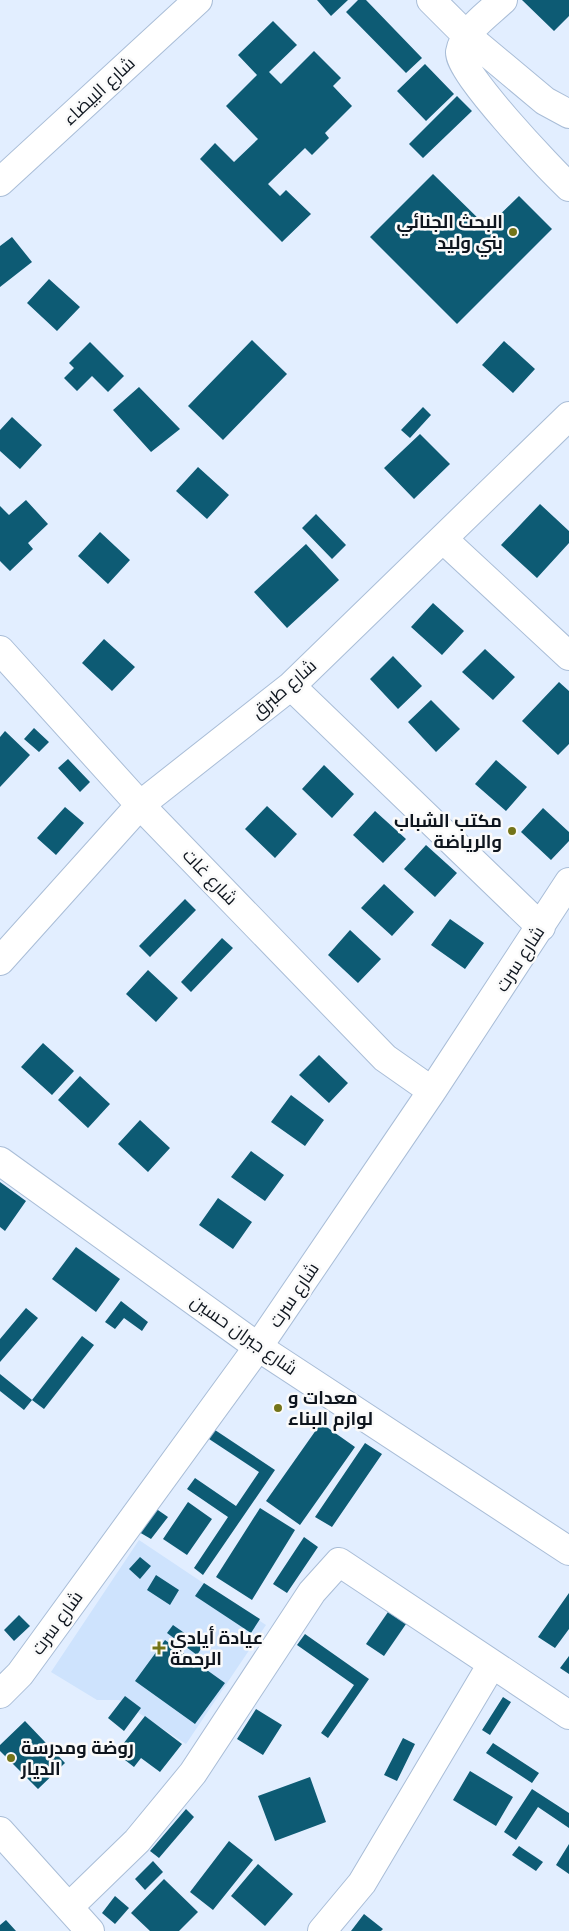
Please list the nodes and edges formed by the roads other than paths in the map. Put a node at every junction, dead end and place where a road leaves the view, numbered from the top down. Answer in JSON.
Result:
{"nodes":[{"id":1,"x":198,"y":0,"type":"edge"},
{"id":2,"x":431,"y":0,"type":"edge"},
{"id":3,"x":503,"y":0,"type":"edge"},
{"id":4,"x":466,"y":35,"type":"junction"},
{"id":5,"x":569,"y":114,"type":"edge"},
{"id":6,"x":0,"y":182,"type":"edge"},
{"id":7,"x":569,"y":187,"type":"edge"},
{"id":8,"x":569,"y":416,"type":"edge"},
{"id":9,"x":443,"y":538,"type":"junction"},
{"id":10,"x":0,"y":650,"type":"edge"},
{"id":11,"x":569,"y":656,"type":"edge"},
{"id":12,"x":291,"y":686,"type":"junction"},
{"id":13,"x":140,"y":805,"type":"junction"},
{"id":14,"x":569,"y":882,"type":"edge"},
{"id":15,"x":541,"y":927,"type":"junction"},
{"id":16,"x":0,"y":961,"type":"edge"},
{"id":17,"x":432,"y":1091,"type":"junction"},
{"id":18,"x":0,"y":1161,"type":"edge"},
{"id":19,"x":258,"y":1347,"type":"junction"},
{"id":20,"x":569,"y":1552,"type":"edge"},
{"id":21,"x":492,"y":1664,"type":"junction"},
{"id":22,"x":0,"y":1694,"type":"edge"},
{"id":23,"x":569,"y":1716,"type":"edge"},
{"id":24,"x":0,"y":1831,"type":"edge"},
{"id":25,"x":70,"y":1908,"type":"junction"},
{"id":26,"x":90,"y":1931,"type":"edge"},
{"id":27,"x":322,"y":1931,"type":"edge"}],
"edges":[{"from":1,"to":6,"type":"street","name":"شارع البيضاء"},
{"from":2,"to":4,"type":"street"},
{"from":3,"to":4,"type":"street"},
{"from":4,"to":5,"type":"street"},
{"from":4,"to":7,"type":"street"},
{"from":8,"to":9,"type":"street","name":"شارع طبرق"},
{"from":9,"to":11,"type":"street"},
{"from":9,"to":12,"type":"street","name":"شارع طبرق"},
{"from":10,"to":13,"type":"street","name":"شارع غات"},
{"from":12,"to":13,"type":"street","name":"شارع طبرق"},
{"from":12,"to":15,"type":"street"},
{"from":13,"to":16,"type":"street","name":"شارع طبرق"},
{"from":13,"to":17,"type":"street","name":"شارع غات"},
{"from":14,"to":15,"type":"street","name":"شارع سرت"},
{"from":15,"to":17,"type":"street","name":"شارع سرت"},
{"from":17,"to":19,"type":"street","name":"شارع سرت"},
{"from":18,"to":19,"type":"street","name":"شارع جبران حسين"},
{"from":19,"to":20,"type":"street","name":"شارع جبران حسين"},
{"from":19,"to":22,"type":"street","name":"شارع سرت"},
{"from":21,"to":23,"type":"street"},
{"from":21,"to":25,"type":"street"},
{"from":21,"to":27,"type":"street"},
{"from":24,"to":25,"type":"street"},
{"from":25,"to":26,"type":"street"}]}
